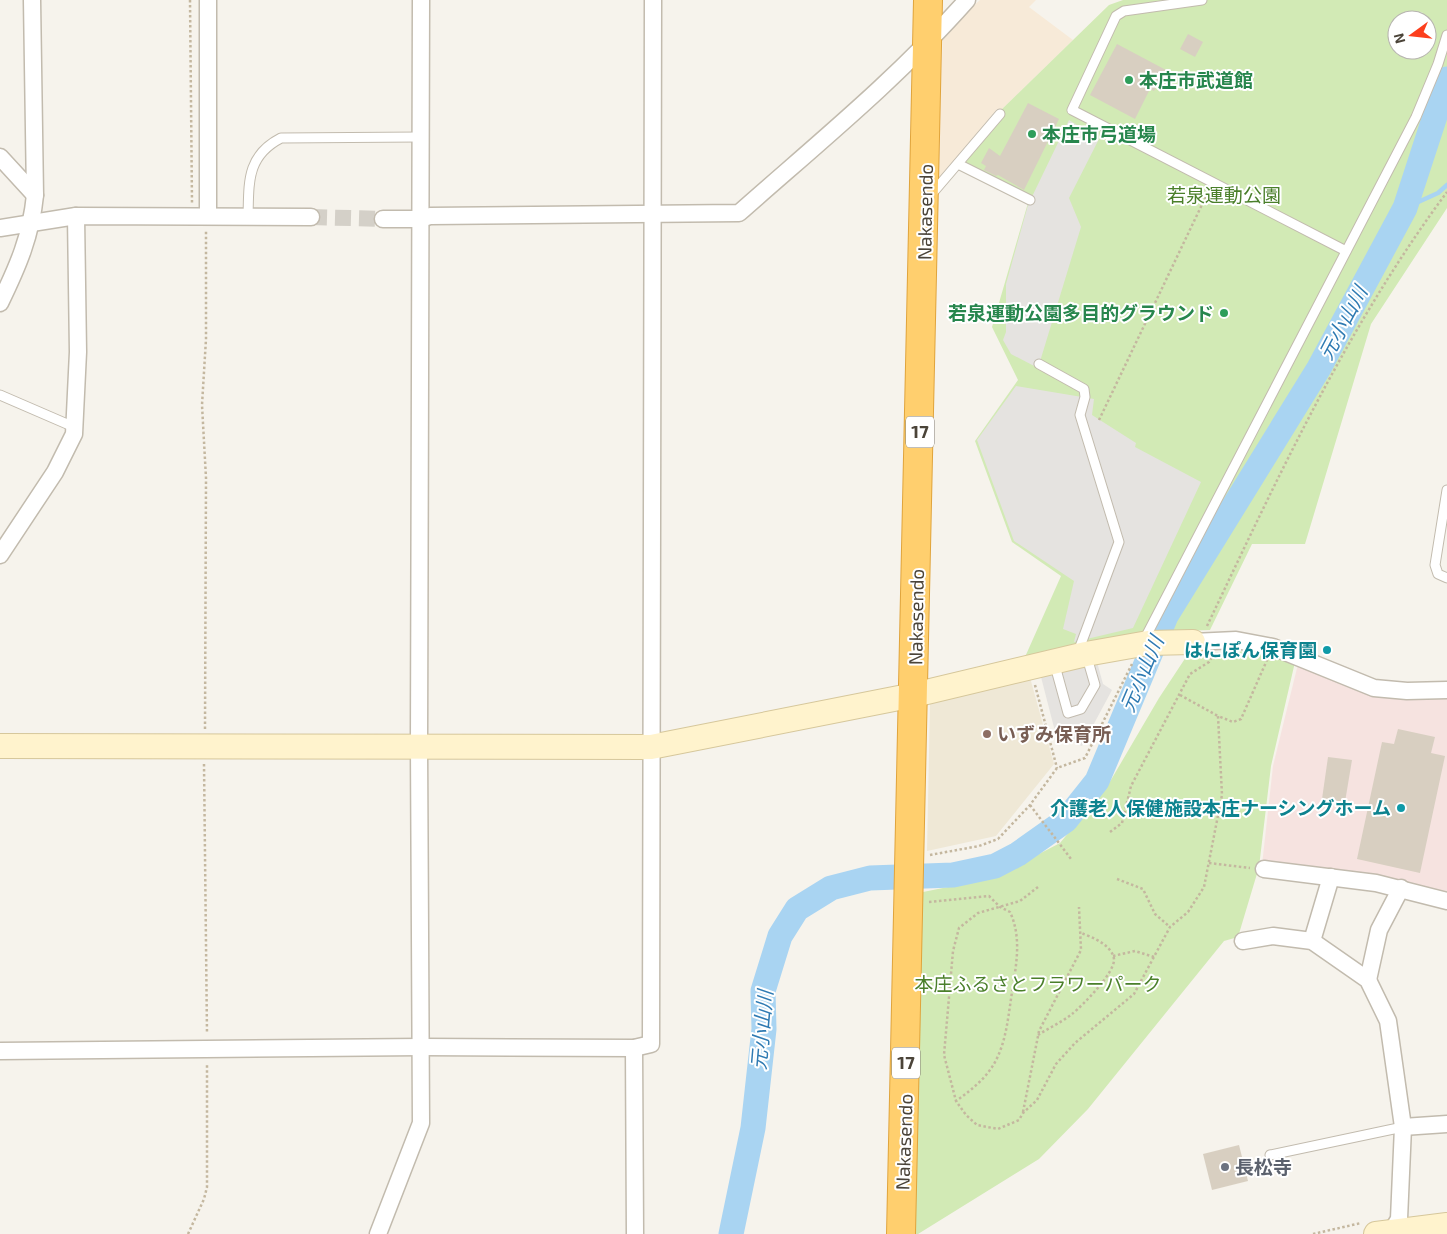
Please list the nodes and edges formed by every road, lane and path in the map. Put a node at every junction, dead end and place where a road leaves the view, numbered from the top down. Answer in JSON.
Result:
{"nodes":[{"id":1,"x":32,"y":0,"type":"edge"},
{"id":2,"x":190,"y":0,"type":"edge"},
{"id":3,"x":208,"y":0,"type":"edge"},
{"id":4,"x":421,"y":0,"type":"edge"},
{"id":5,"x":653,"y":0,"type":"edge"},
{"id":6,"x":928,"y":0,"type":"edge"},
{"id":7,"x":967,"y":0,"type":"edge"},
{"id":8,"x":1202,"y":0,"type":"edge"},
{"id":9,"x":1447,"y":35,"type":"edge"},
{"id":10,"x":926,"y":46,"type":"junction"},
{"id":11,"x":1000,"y":114,"type":"dead end"},
{"id":12,"x":420,"y":138,"type":"junction"},
{"id":13,"x":0,"y":157,"type":"edge"},
{"id":14,"x":958,"y":164,"type":"junction"},
{"id":15,"x":1213,"y":182,"type":"junction"},
{"id":16,"x":1447,"y":192,"type":"edge"},
{"id":17,"x":35,"y":194,"type":"junction"},
{"id":18,"x":1030,"y":200,"type":"dead end"},
{"id":19,"x":925,"y":202,"type":"junction"},
{"id":20,"x":652,"y":215,"type":"junction"},
{"id":21,"x":76,"y":216,"type":"junction"},
{"id":22,"x":208,"y":216,"type":"junction"},
{"id":23,"x":311,"y":217,"type":"tunnel mouth"},
{"id":24,"x":192,"y":218,"type":"junction"},
{"id":25,"x":248,"y":218,"type":"junction"},
{"id":26,"x":383,"y":219,"type":"tunnel mouth"},
{"id":27,"x":421,"y":219,"type":"junction"},
{"id":28,"x":32,"y":222,"type":"junction"},
{"id":29,"x":0,"y":228,"type":"edge"},
{"id":30,"x":1346,"y":251,"type":"junction"},
{"id":31,"x":0,"y":303,"type":"edge"},
{"id":32,"x":1039,"y":364,"type":"dead end"},
{"id":33,"x":0,"y":395,"type":"edge"},
{"id":34,"x":1099,"y":420,"type":"dead end"},
{"id":35,"x":74,"y":427,"type":"junction"},
{"id":36,"x":1447,"y":490,"type":"edge"},
{"id":37,"x":0,"y":555,"type":"edge"},
{"id":38,"x":1447,"y":578,"type":"edge"},
{"id":39,"x":1220,"y":641,"type":"junction"},
{"id":40,"x":1197,"y":642,"type":"junction"},
{"id":41,"x":1145,"y":644,"type":"junction"},
{"id":42,"x":1273,"y":647,"type":"junction"},
{"id":43,"x":1072,"y":658,"type":"junction"},
{"id":44,"x":1030,"y":667,"type":"junction"},
{"id":45,"x":1447,"y":690,"type":"edge"},
{"id":46,"x":914,"y":695,"type":"junction"},
{"id":47,"x":1180,"y":695,"type":"junction"},
{"id":48,"x":1218,"y":716,"type":"junction"},
{"id":49,"x":0,"y":746,"type":"edge"},
{"id":50,"x":419,"y":746,"type":"junction"},
{"id":51,"x":652,"y":747,"type":"junction"},
{"id":52,"x":1057,"y":768,"type":"junction"},
{"id":53,"x":1030,"y":805,"type":"junction"},
{"id":54,"x":1110,"y":832,"type":"dead end"},
{"id":55,"x":1070,"y":858,"type":"dead end"},
{"id":56,"x":911,"y":861,"type":"junction"},
{"id":57,"x":1209,"y":863,"type":"junction"},
{"id":58,"x":1264,"y":869,"type":"joint"},
{"id":59,"x":1331,"y":877,"type":"junction"},
{"id":60,"x":1117,"y":879,"type":"dead end"},
{"id":61,"x":1038,"y":887,"type":"dead end"},
{"id":62,"x":1401,"y":888,"type":"junction"},
{"id":63,"x":910,"y":898,"type":"junction"},
{"id":64,"x":1447,"y":901,"type":"edge"},
{"id":65,"x":1079,"y":907,"type":"dead end"},
{"id":66,"x":1000,"y":908,"type":"junction"},
{"id":67,"x":1170,"y":927,"type":"junction"},
{"id":68,"x":1080,"y":932,"type":"junction"},
{"id":69,"x":1243,"y":941,"type":"dead end"},
{"id":70,"x":1312,"y":941,"type":"junction"},
{"id":71,"x":1113,"y":956,"type":"junction"},
{"id":72,"x":1154,"y":957,"type":"junction"},
{"id":73,"x":1368,"y":980,"type":"junction"},
{"id":74,"x":1038,"y":1035,"type":"junction"},
{"id":75,"x":422,"y":1047,"type":"junction"},
{"id":76,"x":634,"y":1048,"type":"junction"},
{"id":77,"x":0,"y":1051,"type":"edge"},
{"id":78,"x":956,"y":1101,"type":"junction"},
{"id":79,"x":1022,"y":1113,"type":"junction"},
{"id":80,"x":1447,"y":1124,"type":"edge"},
{"id":81,"x":1403,"y":1127,"type":"junction"},
{"id":82,"x":1270,"y":1155,"type":"dead end"},
{"id":83,"x":1447,"y":1226,"type":"edge"},
{"id":84,"x":1382,"y":1230,"type":"edge"},
{"id":85,"x":378,"y":1234,"type":"edge"},
{"id":86,"x":635,"y":1234,"type":"edge"},
{"id":87,"x":901,"y":1234,"type":"edge"},
{"id":88,"x":1313,"y":1234,"type":"edge"}],
"edges":[{"from":1,"to":17,"type":"street"},
{"from":2,"to":24,"type":"path"},
{"from":3,"to":22,"type":"street"},
{"from":4,"to":12,"type":"street"},
{"from":5,"to":20,"type":"street"},
{"from":6,"to":10,"type":"highway","name":"Nakasendo","number":"17"},
{"from":7,"to":10,"type":"street"},
{"from":8,"to":15,"type":"lane"},
{"from":9,"to":30,"type":"lane"},
{"from":10,"to":19,"type":"highway","name":"Nakasendo","number":"17"},
{"from":10,"to":20,"type":"street"},
{"from":11,"to":14,"type":"lane"},
{"from":12,"to":25,"type":"lane"},
{"from":12,"to":27,"type":"street"},
{"from":13,"to":17,"type":"street"},
{"from":14,"to":18,"type":"lane"},
{"from":14,"to":19,"type":"lane"},
{"from":15,"to":30,"type":"lane"},
{"from":15,"to":34,"type":"path"},
{"from":16,"to":40,"type":"path"},
{"from":17,"to":28,"type":"street"},
{"from":19,"to":46,"type":"highway","name":"Nakasendo","number":"17"},
{"from":20,"to":27,"type":"street"},
{"from":20,"to":51,"type":"street"},
{"from":21,"to":24,"type":"street"},
{"from":21,"to":28,"type":"street"},
{"from":21,"to":35,"type":"street"},
{"from":22,"to":24,"type":"street"},
{"from":22,"to":25,"type":"street"},
{"from":23,"to":25,"type":"street"},
{"from":26,"to":27,"type":"street"},
{"from":27,"to":50,"type":"street"},
{"from":28,"to":29,"type":"street"},
{"from":28,"to":31,"type":"street"},
{"from":30,"to":41,"type":"lane"},
{"from":32,"to":43,"type":"lane"},
{"from":33,"to":35,"type":"lane"},
{"from":35,"to":37,"type":"street"},
{"from":36,"to":38,"type":"lane"},
{"from":39,"to":40,"type":"street"},
{"from":39,"to":42,"type":"street"},
{"from":39,"to":47,"type":"path"},
{"from":40,"to":41,"type":"street"},
{"from":41,"to":43,"type":"street"},
{"from":41,"to":52,"type":"path"},
{"from":42,"to":45,"type":"street"},
{"from":42,"to":48,"type":"path"},
{"from":43,"to":43,"type":"lane"},
{"from":43,"to":44,"type":"street"},
{"from":44,"to":46,"type":"street"},
{"from":44,"to":52,"type":"path"},
{"from":46,"to":51,"type":"street"},
{"from":46,"to":56,"type":"highway","name":"Nakasendo","number":"17"},
{"from":47,"to":48,"type":"path"},
{"from":47,"to":54,"type":"path"},
{"from":48,"to":57,"type":"path"},
{"from":49,"to":50,"type":"street"},
{"from":50,"to":51,"type":"street"},
{"from":50,"to":75,"type":"street"},
{"from":51,"to":76,"type":"street"},
{"from":52,"to":53,"type":"path"},
{"from":53,"to":55,"type":"path"},
{"from":53,"to":56,"type":"path"},
{"from":56,"to":63,"type":"highway","name":"Nakasendo","number":"17"},
{"from":57,"to":58,"type":"path"},
{"from":57,"to":67,"type":"path"},
{"from":58,"to":59,"type":"street"},
{"from":59,"to":62,"type":"street"},
{"from":59,"to":70,"type":"street"},
{"from":60,"to":67,"type":"path"},
{"from":61,"to":66,"type":"path"},
{"from":62,"to":64,"type":"street"},
{"from":62,"to":73,"type":"street"},
{"from":63,"to":66,"type":"path"},
{"from":63,"to":87,"type":"highway","name":"Nakasendo","number":"17"},
{"from":65,"to":68,"type":"path"},
{"from":66,"to":78,"type":"path"},
{"from":66,"to":78,"type":"path"},
{"from":67,"to":72,"type":"path"},
{"from":68,"to":71,"type":"path"},
{"from":68,"to":74,"type":"path"},
{"from":69,"to":70,"type":"street"},
{"from":70,"to":73,"type":"street"},
{"from":71,"to":72,"type":"path"},
{"from":71,"to":74,"type":"path"},
{"from":72,"to":79,"type":"path"},
{"from":73,"to":81,"type":"street"},
{"from":74,"to":79,"type":"path"},
{"from":75,"to":76,"type":"street"},
{"from":75,"to":77,"type":"street"},
{"from":75,"to":85,"type":"street"},
{"from":76,"to":86,"type":"street"},
{"from":78,"to":79,"type":"path"},
{"from":80,"to":81,"type":"street"},
{"from":81,"to":82,"type":"lane"},
{"from":81,"to":84,"type":"street"},
{"from":83,"to":84,"type":"street"},
{"from":84,"to":88,"type":"path"}]}
